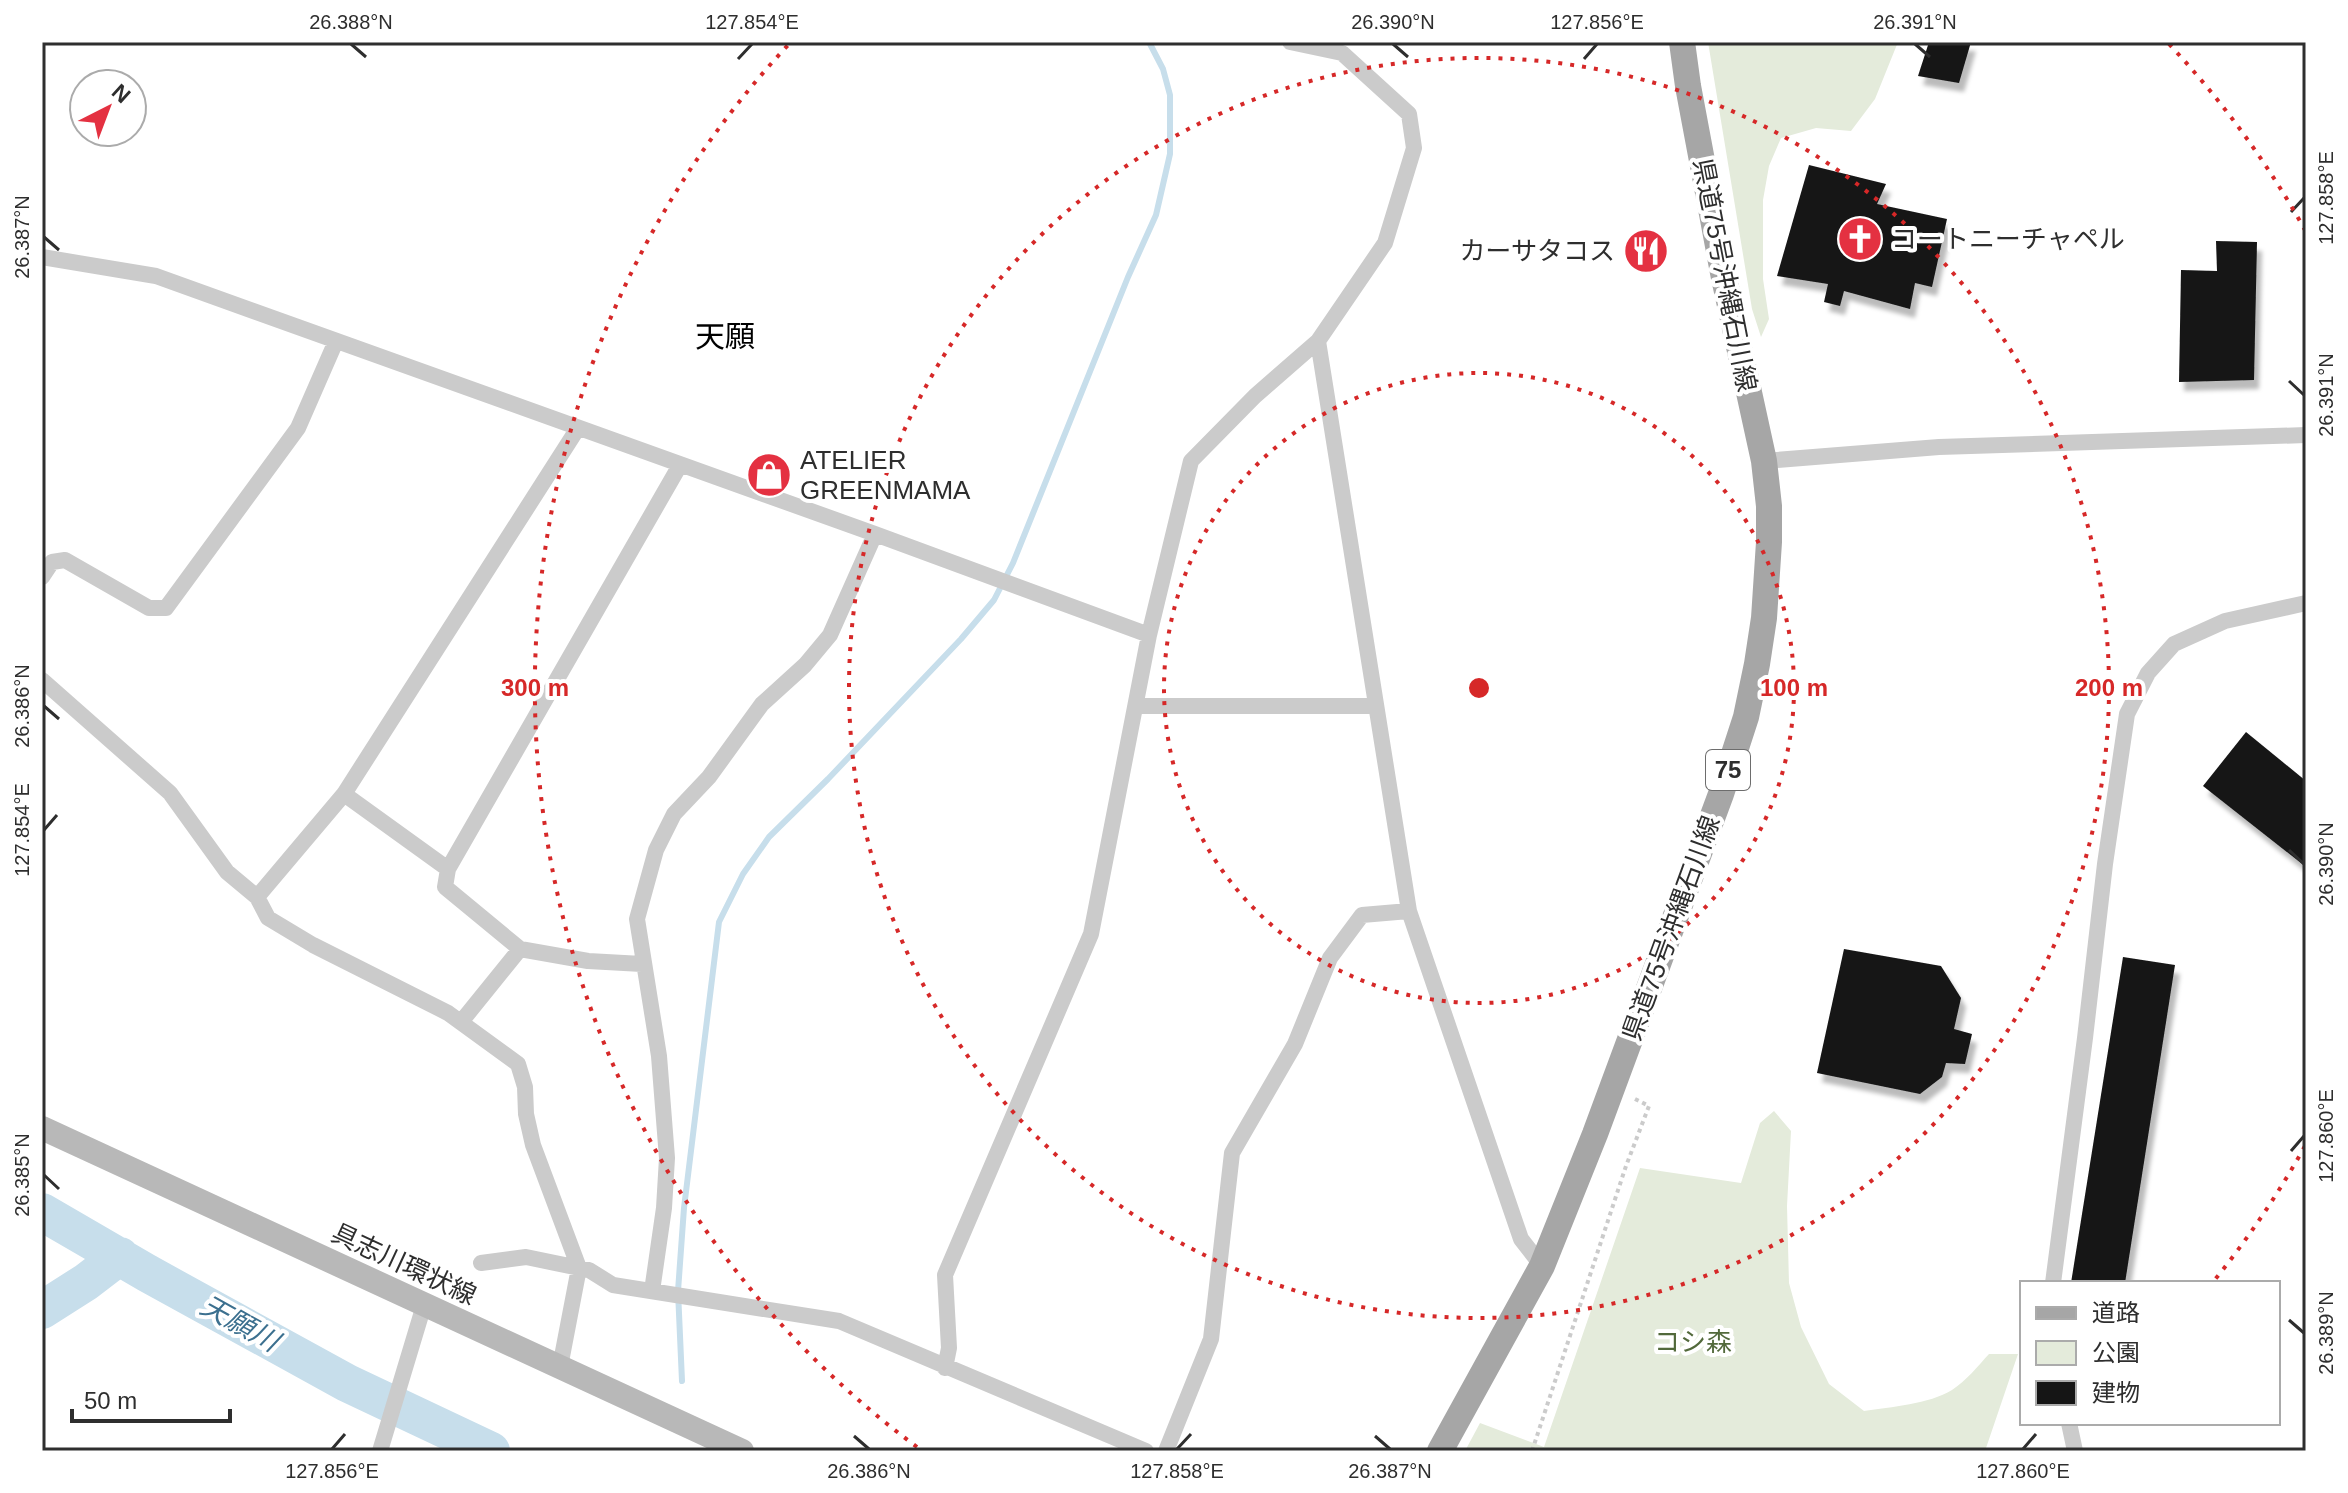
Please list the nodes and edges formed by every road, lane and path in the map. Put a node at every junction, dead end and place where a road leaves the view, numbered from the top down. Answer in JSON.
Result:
{"nodes":[{"id":1,"x":1290,"y":42,"type":"edge"},
{"id":2,"x":1682,"y":42,"type":"edge"},
{"id":3,"x":42,"y":257,"type":"edge"},
{"id":4,"x":336,"y":341,"type":"junction"},
{"id":5,"x":1318,"y":341,"type":"junction"},
{"id":6,"x":578,"y":428,"type":"junction"},
{"id":7,"x":2306,"y":435,"type":"edge"},
{"id":8,"x":1764,"y":461,"type":"junction"},
{"id":9,"x":680,"y":465,"type":"junction"},
{"id":10,"x":875,"y":534,"type":"junction"},
{"id":11,"x":42,"y":577,"type":"edge"},
{"id":12,"x":2306,"y":603,"type":"edge"},
{"id":13,"x":1149,"y":635,"type":"junction"},
{"id":14,"x":42,"y":680,"type":"edge"},
{"id":15,"x":1136,"y":706,"type":"junction"},
{"id":16,"x":1376,"y":706,"type":"junction"},
{"id":17,"x":344,"y":794,"type":"junction"},
{"id":18,"x":448,"y":869,"type":"junction"},
{"id":19,"x":257,"y":897,"type":"junction"},
{"id":20,"x":1409,"y":911,"type":"junction"},
{"id":21,"x":520,"y":949,"type":"junction"},
{"id":22,"x":642,"y":964,"type":"junction"},
{"id":23,"x":461,"y":1022,"type":"junction"},
{"id":24,"x":1612,"y":1088,"type":"junction"},
{"id":25,"x":42,"y":1128,"type":"edge"},
{"id":26,"x":481,"y":1263,"type":"dead end"},
{"id":27,"x":1542,"y":1266,"type":"junction"},
{"id":28,"x":579,"y":1268,"type":"junction"},
{"id":29,"x":2053,"y":1281,"type":"edge"},
{"id":30,"x":652,"y":1291,"type":"junction"},
{"id":31,"x":424,"y":1305,"type":"junction"},
{"id":32,"x":560,"y":1367,"type":"junction"},
{"id":33,"x":945,"y":1368,"type":"junction"},
{"id":34,"x":2069,"y":1425,"type":"edge"},
{"id":35,"x":380,"y":1451,"type":"edge"},
{"id":36,"x":742,"y":1451,"type":"edge"},
{"id":37,"x":1146,"y":1451,"type":"edge"},
{"id":38,"x":1166,"y":1451,"type":"edge"},
{"id":39,"x":1440,"y":1451,"type":"edge"},
{"id":40,"x":1532,"y":1451,"type":"edge"},
{"id":41,"x":2075,"y":1451,"type":"edge"}],
"edges":[{"from":1,"to":5,"type":"street"},
{"from":2,"to":8,"type":"main road","name":"県道75号沖縄石川線","number":"75"},
{"from":3,"to":4,"type":"street"},
{"from":4,"to":6,"type":"street"},
{"from":4,"to":11,"type":"street"},
{"from":5,"to":13,"type":"street"},
{"from":5,"to":16,"type":"street"},
{"from":6,"to":9,"type":"street"},
{"from":6,"to":17,"type":"street"},
{"from":7,"to":8,"type":"street"},
{"from":8,"to":24,"type":"main road","name":"県道75号沖縄石川線","number":"75"},
{"from":9,"to":10,"type":"street"},
{"from":9,"to":18,"type":"street"},
{"from":10,"to":13,"type":"street"},
{"from":10,"to":22,"type":"street"},
{"from":12,"to":29,"type":"street"},
{"from":13,"to":15,"type":"street"},
{"from":14,"to":19,"type":"street"},
{"from":15,"to":16,"type":"street"},
{"from":15,"to":33,"type":"street"},
{"from":16,"to":20,"type":"street"},
{"from":17,"to":18,"type":"street"},
{"from":17,"to":19,"type":"street"},
{"from":18,"to":21,"type":"street"},
{"from":19,"to":23,"type":"street"},
{"from":20,"to":27,"type":"street"},
{"from":20,"to":38,"type":"street"},
{"from":21,"to":22,"type":"street"},
{"from":21,"to":23,"type":"street"},
{"from":22,"to":30,"type":"street"},
{"from":23,"to":28,"type":"street"},
{"from":24,"to":27,"type":"main road","name":"県道75号沖縄石川線","number":"75"},
{"from":24,"to":40,"type":"path"},
{"from":25,"to":31,"type":"main road","name":"具志川環状線"},
{"from":26,"to":28,"type":"street"},
{"from":27,"to":39,"type":"main road","name":"県道75号沖縄石川線","number":"75"},
{"from":28,"to":30,"type":"street"},
{"from":28,"to":32,"type":"street"},
{"from":30,"to":33,"type":"street"},
{"from":31,"to":32,"type":"main road","name":"具志川環状線"},
{"from":31,"to":35,"type":"street"},
{"from":32,"to":36,"type":"main road","name":"具志川環状線"},
{"from":33,"to":37,"type":"street"},
{"from":34,"to":41,"type":"street"}]}
